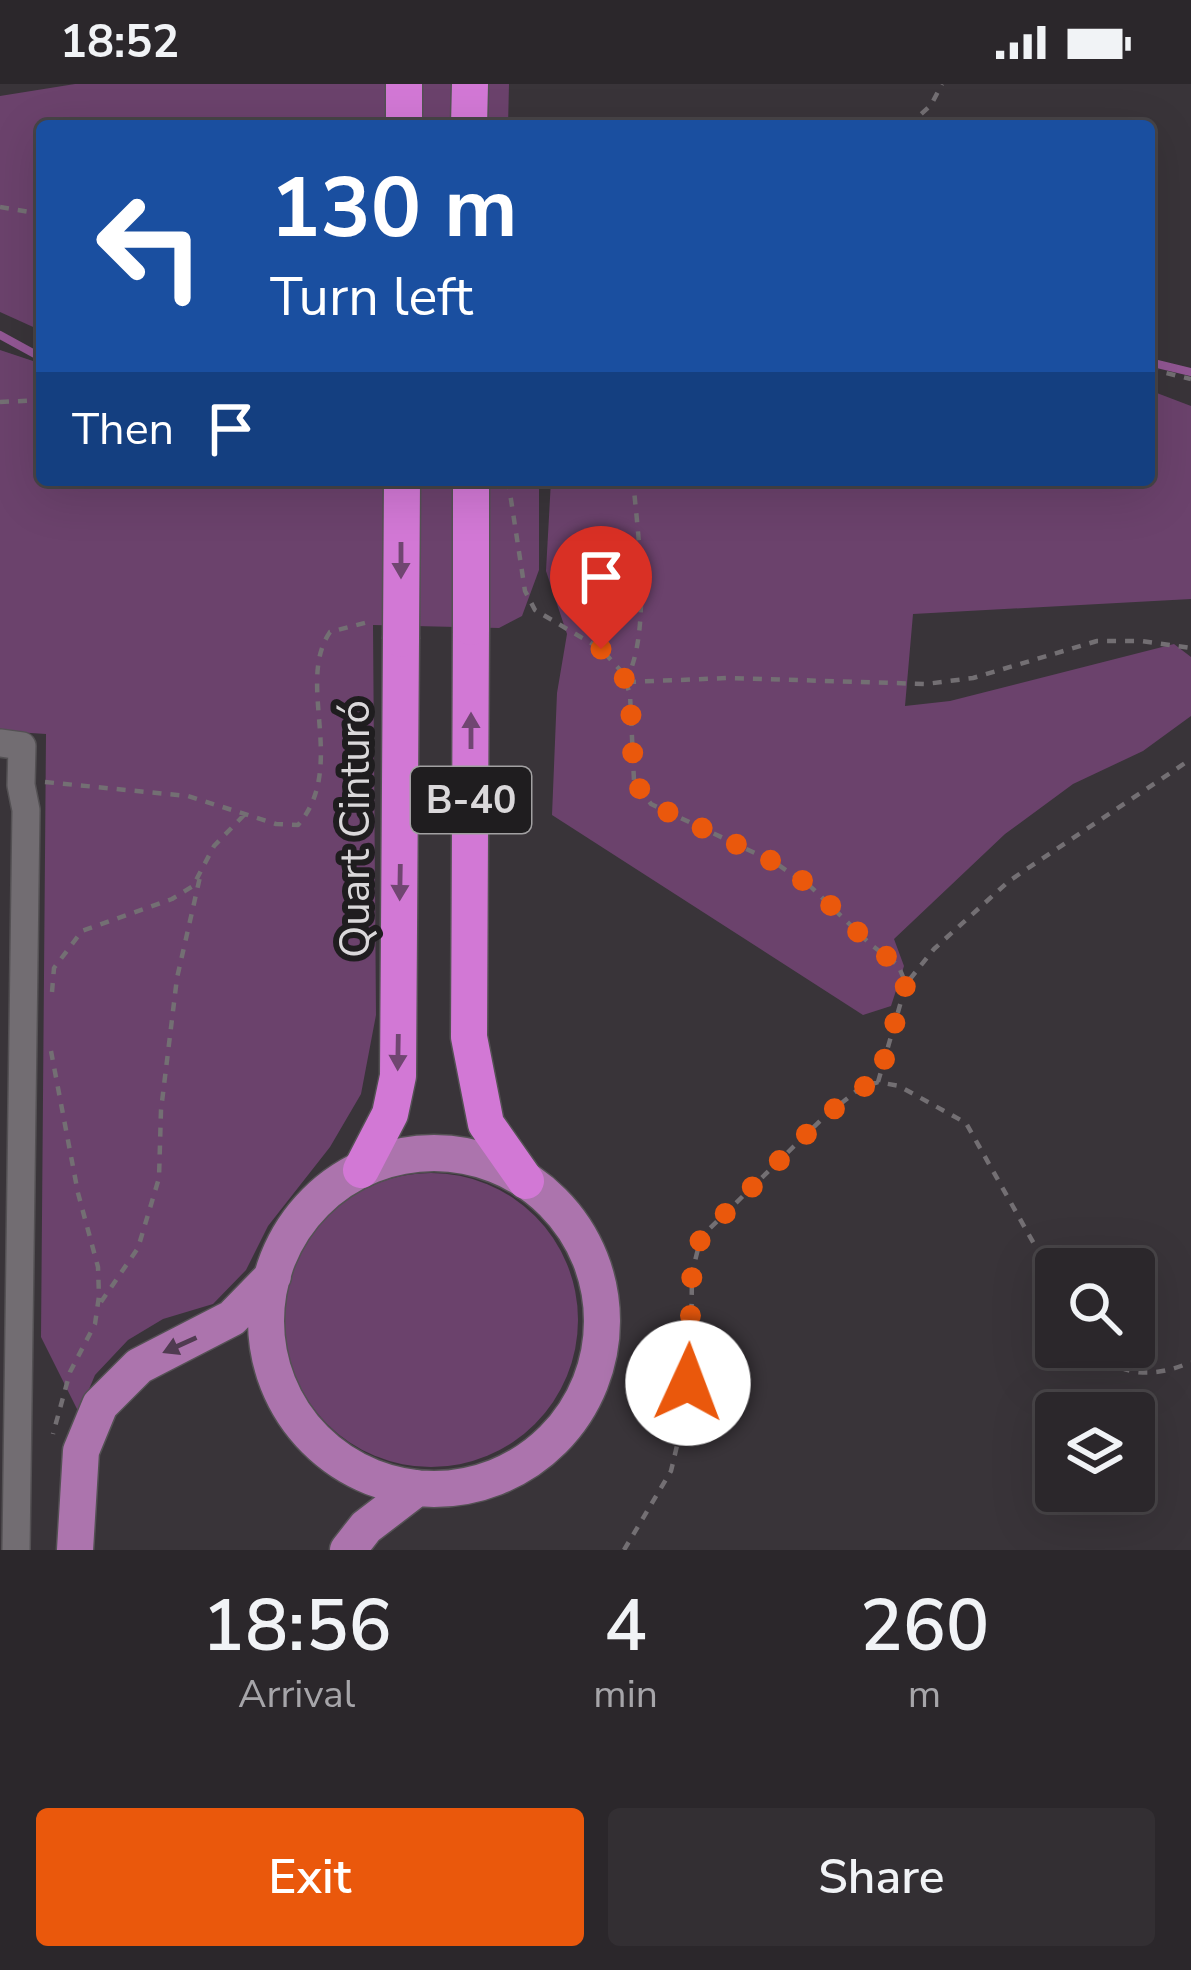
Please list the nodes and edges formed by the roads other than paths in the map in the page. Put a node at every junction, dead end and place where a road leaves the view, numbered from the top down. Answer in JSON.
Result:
{"nodes":[{"id":1,"x":404,"y":84,"type":"edge"},
{"id":2,"x":470,"y":84,"type":"edge"},
{"id":3,"x":404,"y":120,"type":"edge"},
{"id":4,"x":469,"y":120,"type":"edge"},
{"id":5,"x":401,"y":486,"type":"edge"},
{"id":6,"x":471,"y":486,"type":"edge"},
{"id":7,"x":11,"y":745,"type":"edge"},
{"id":8,"x":11,"y":1118,"type":"edge"},
{"id":9,"x":362,"y":1170,"type":"junction"},
{"id":10,"x":526,"y":1180,"type":"junction"},
{"id":11,"x":273,"y":1276,"type":"junction"},
{"id":12,"x":9,"y":1438,"type":"edge"},
{"id":13,"x":417,"y":1488,"type":"junction"},
{"id":14,"x":16,"y":1550,"type":"edge"},
{"id":15,"x":76,"y":1550,"type":"edge"},
{"id":16,"x":348,"y":1550,"type":"edge"}],
"edges":[{"from":1,"to":3,"type":"highway"},
{"from":2,"to":4,"type":"highway"},
{"from":5,"to":9,"type":"highway","name":"Quart Cinturó","number":"B-40","one_way":true,"bridge":true},
{"from":10,"to":6,"type":"highway","number":"B-40","one_way":true,"bridge":true},
{"from":7,"to":8,"type":"street"},
{"from":8,"to":12,"type":"street"},
{"from":9,"to":10,"type":"main road"},
{"from":9,"to":11,"type":"main road"},
{"from":10,"to":13,"type":"main road"},
{"from":11,"to":13,"type":"main road"},
{"from":11,"to":15,"type":"main road","one_way":true},
{"from":12,"to":14,"type":"street"},
{"from":13,"to":16,"type":"main road"}]}
